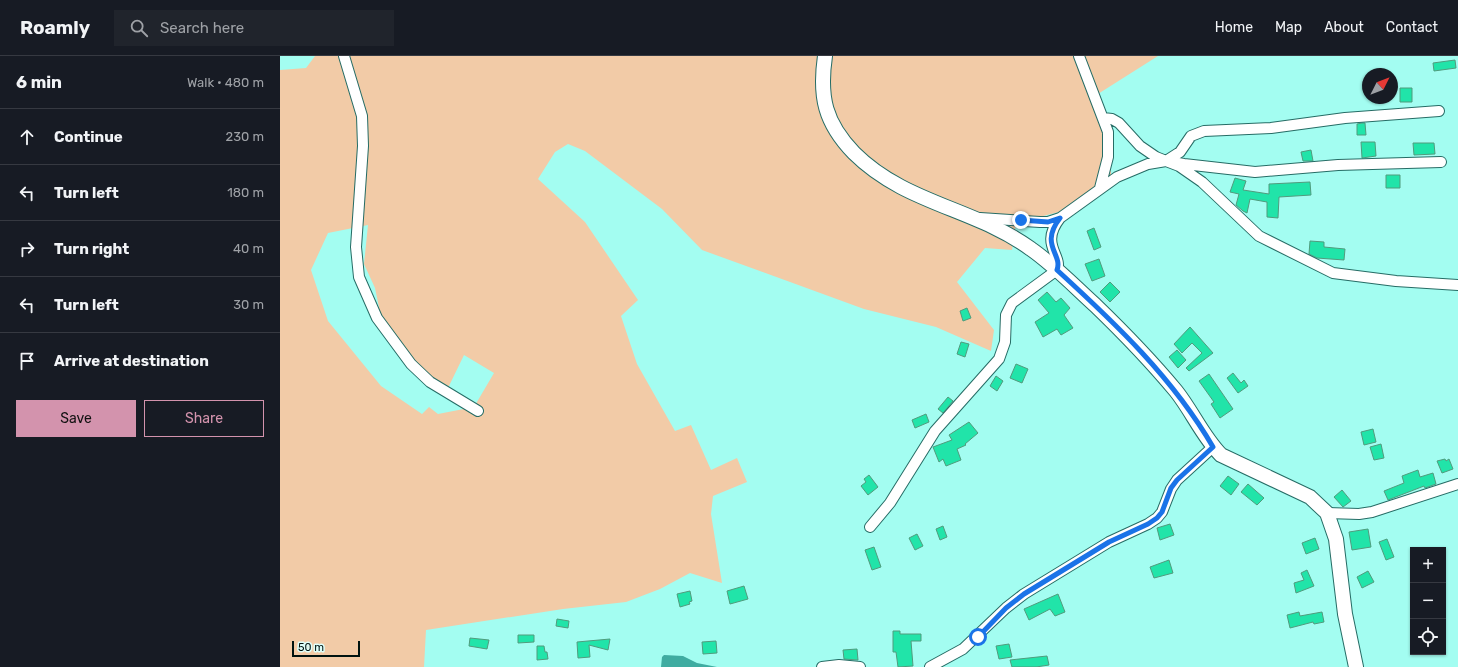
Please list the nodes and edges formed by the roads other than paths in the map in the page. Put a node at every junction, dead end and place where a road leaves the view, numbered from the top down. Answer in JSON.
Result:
{"nodes":[{"id":1,"x":344,"y":56,"type":"edge"},
{"id":2,"x":825,"y":56,"type":"edge"},
{"id":3,"x":1079,"y":56,"type":"edge"},
{"id":4,"x":1439,"y":111,"type":"dead end"},
{"id":5,"x":1103,"y":118,"type":"junction"},
{"id":6,"x":1166,"y":161,"type":"junction"},
{"id":7,"x":1440,"y":162,"type":"dead end"},
{"id":8,"x":1100,"y":188,"type":"junction"},
{"id":9,"x":974,"y":217,"type":"junction"},
{"id":10,"x":1060,"y":218,"type":"junction"},
{"id":11,"x":1057,"y":270,"type":"junction"},
{"id":12,"x":1458,"y":284,"type":"edge"},
{"id":13,"x":478,"y":411,"type":"dead end"},
{"id":14,"x":1213,"y":447,"type":"junction"},
{"id":15,"x":1458,"y":484,"type":"edge"},
{"id":16,"x":1327,"y":513,"type":"junction"},
{"id":17,"x":870,"y":527,"type":"dead end"},
{"id":18,"x":822,"y":667,"type":"edge"},
{"id":19,"x":860,"y":667,"type":"edge"},
{"id":20,"x":930,"y":667,"type":"edge"},
{"id":21,"x":1356,"y":667,"type":"edge"}],
"edges":[{"from":1,"to":13,"type":"street"},
{"from":2,"to":9,"type":"street"},
{"from":3,"to":5,"type":"street"},
{"from":4,"to":6,"type":"street"},
{"from":5,"to":6,"type":"street"},
{"from":5,"to":8,"type":"street"},
{"from":6,"to":7,"type":"street"},
{"from":6,"to":8,"type":"street"},
{"from":6,"to":12,"type":"street"},
{"from":8,"to":10,"type":"street"},
{"from":9,"to":10,"type":"street"},
{"from":9,"to":11,"type":"street"},
{"from":10,"to":11,"type":"street"},
{"from":11,"to":14,"type":"street"},
{"from":11,"to":17,"type":"street"},
{"from":14,"to":16,"type":"street"},
{"from":14,"to":20,"type":"street"},
{"from":15,"to":16,"type":"street"},
{"from":16,"to":21,"type":"street"},
{"from":18,"to":19,"type":"street"}]}
